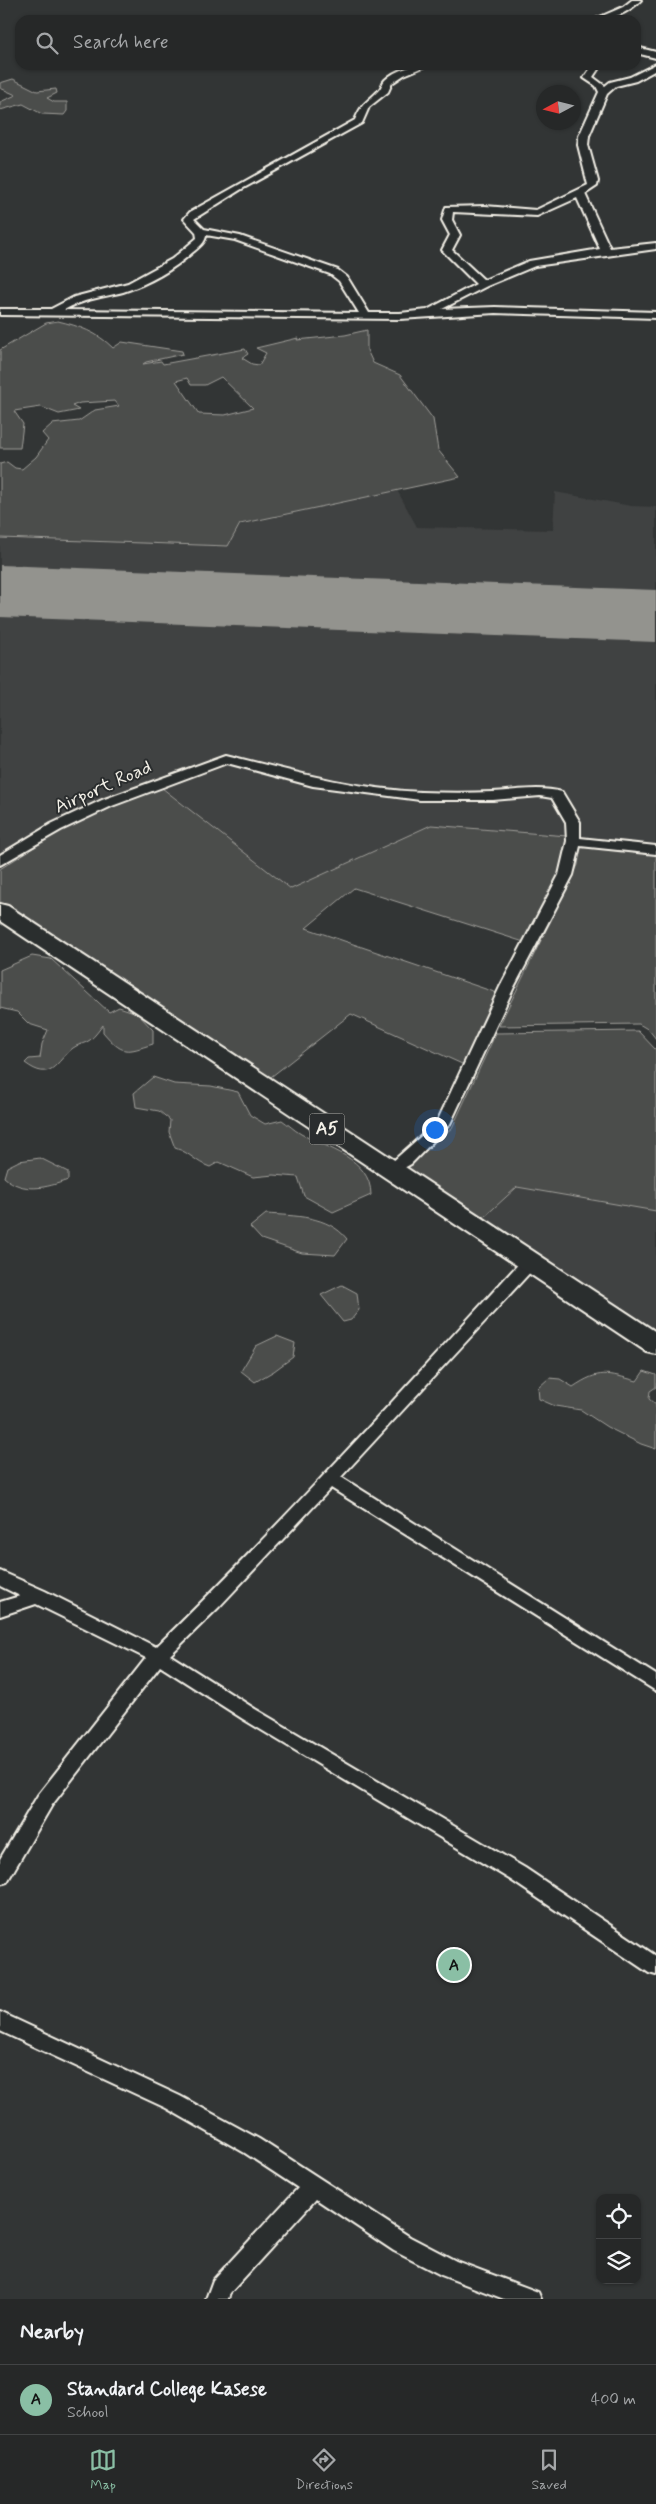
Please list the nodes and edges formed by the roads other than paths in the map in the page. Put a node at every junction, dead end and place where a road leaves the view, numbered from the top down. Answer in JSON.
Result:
{"nodes":[{"id":1,"x":637,"y":0,"type":"edge"},
{"id":2,"x":610,"y":15,"type":"edge"},
{"id":3,"x":641,"y":51,"type":"edge"},
{"id":4,"x":656,"y":55,"type":"edge"},
{"id":5,"x":656,"y":68,"type":"edge"},
{"id":6,"x":410,"y":70,"type":"edge"},
{"id":7,"x":594,"y":70,"type":"edge"},
{"id":8,"x":605,"y":91,"type":"junction"},
{"id":9,"x":580,"y":193,"type":"junction"},
{"id":10,"x":201,"y":231,"type":"junction"},
{"id":11,"x":656,"y":246,"type":"edge"},
{"id":12,"x":606,"y":251,"type":"junction"},
{"id":13,"x":482,"y":284,"type":"junction"},
{"id":14,"x":0,"y":312,"type":"edge"},
{"id":15,"x":53,"y":313,"type":"junction"},
{"id":16,"x":418,"y":314,"type":"junction"},
{"id":17,"x":656,"y":315,"type":"edge"},
{"id":18,"x":366,"y":316,"type":"junction"},
{"id":19,"x":574,"y":841,"type":"junction"},
{"id":20,"x":656,"y":850,"type":"edge"},
{"id":21,"x":0,"y":861,"type":"edge"},
{"id":22,"x":0,"y":911,"type":"edge"},
{"id":23,"x":390,"y":1171,"type":"junction"},
{"id":24,"x":530,"y":1262,"type":"junction"},
{"id":25,"x":656,"y":1345,"type":"edge"},
{"id":26,"x":329,"y":1478,"type":"junction"},
{"id":27,"x":0,"y":1578,"type":"edge"},
{"id":28,"x":39,"y":1596,"type":"junction"},
{"id":29,"x":0,"y":1609,"type":"edge"},
{"id":30,"x":158,"y":1656,"type":"junction"},
{"id":31,"x":656,"y":1684,"type":"edge"},
{"id":32,"x":0,"y":1876,"type":"edge"},
{"id":33,"x":656,"y":1967,"type":"edge"},
{"id":34,"x":0,"y":2021,"type":"edge"},
{"id":35,"x":313,"y":2188,"type":"junction"},
{"id":36,"x":217,"y":2299,"type":"edge"},
{"id":37,"x":530,"y":2299,"type":"edge"}],
"edges":[{"from":1,"to":2,"type":"street"},
{"from":3,"to":4,"type":"street"},
{"from":5,"to":8,"type":"street"},
{"from":6,"to":10,"type":"street"},
{"from":7,"to":8,"type":"street"},
{"from":8,"to":9,"type":"street"},
{"from":9,"to":12,"type":"street"},
{"from":9,"to":13,"type":"street"},
{"from":10,"to":15,"type":"street"},
{"from":10,"to":18,"type":"street"},
{"from":11,"to":12,"type":"street"},
{"from":12,"to":13,"type":"street"},
{"from":13,"to":16,"type":"street"},
{"from":14,"to":15,"type":"street"},
{"from":15,"to":18,"type":"street"},
{"from":16,"to":17,"type":"street"},
{"from":16,"to":18,"type":"street"},
{"from":19,"to":20,"type":"street"},
{"from":19,"to":21,"type":"street","name":"Airport Road"},
{"from":19,"to":23,"type":"street"},
{"from":22,"to":23,"type":"highway","name":"A5","number":"A5"},
{"from":23,"to":24,"type":"highway","name":"A5","number":"A5"},
{"from":24,"to":25,"type":"highway","name":"A5","number":"A5"},
{"from":24,"to":26,"type":"street"},
{"from":26,"to":30,"type":"street"},
{"from":26,"to":31,"type":"street"},
{"from":27,"to":28,"type":"street"},
{"from":28,"to":29,"type":"street"},
{"from":28,"to":30,"type":"street"},
{"from":30,"to":32,"type":"street"},
{"from":30,"to":33,"type":"street"},
{"from":34,"to":35,"type":"street"},
{"from":35,"to":36,"type":"street"},
{"from":35,"to":37,"type":"street"}]}
